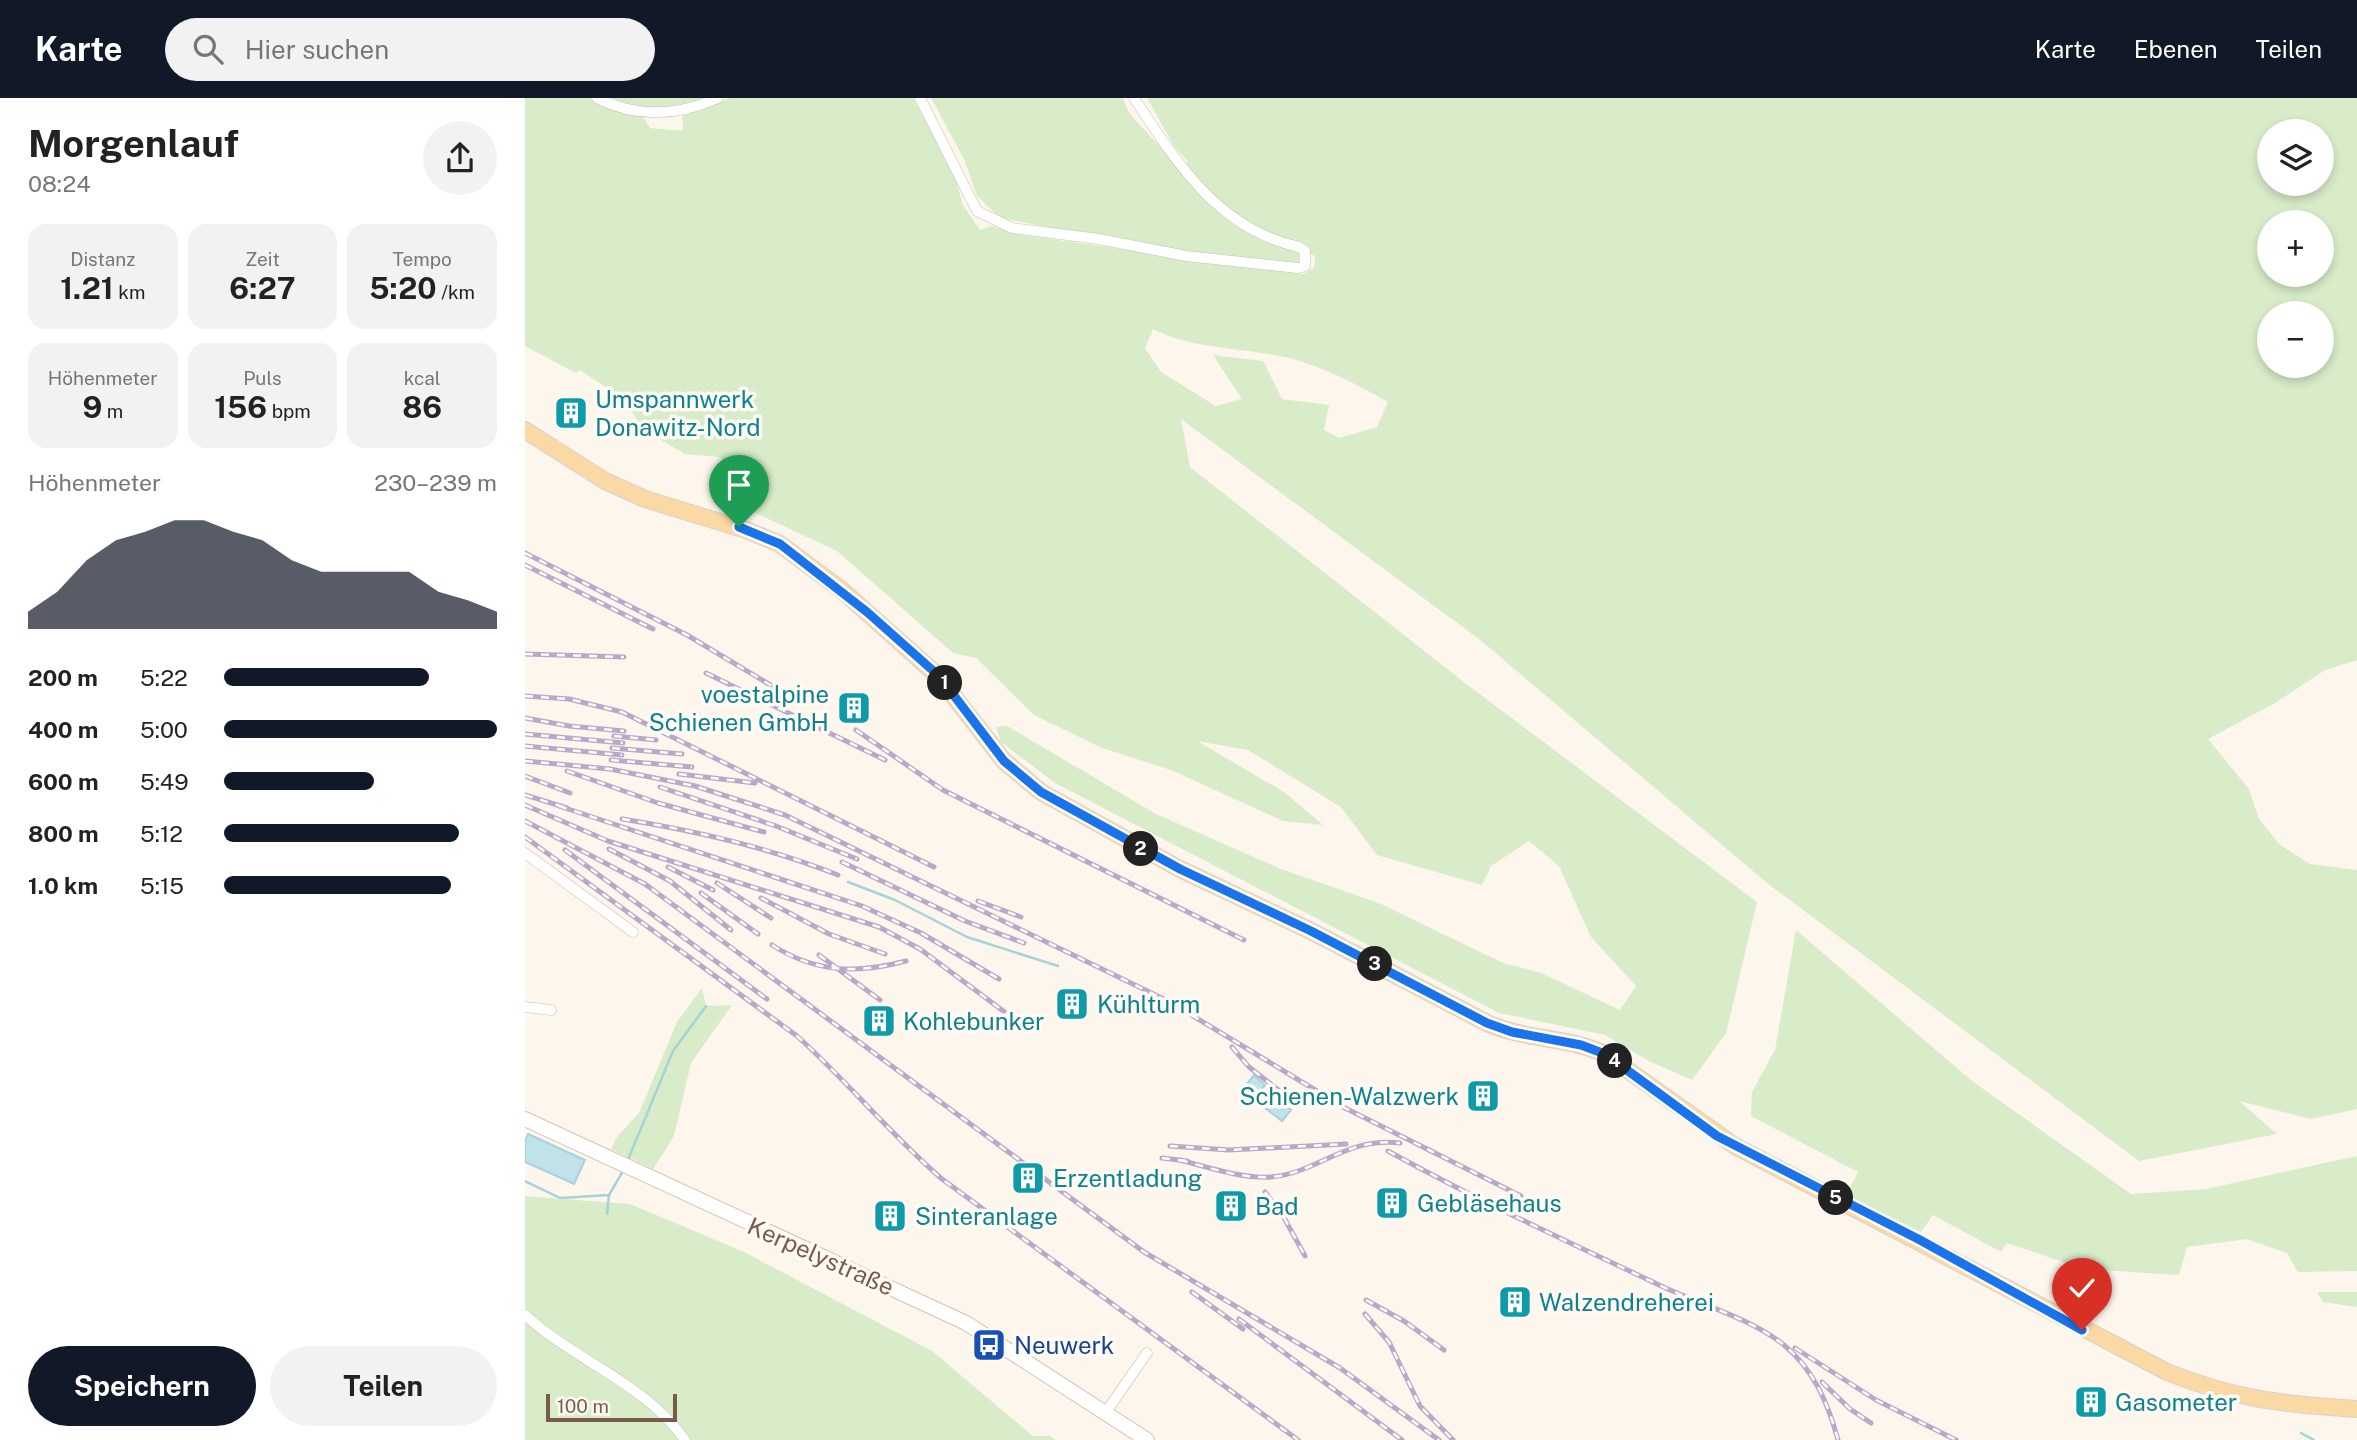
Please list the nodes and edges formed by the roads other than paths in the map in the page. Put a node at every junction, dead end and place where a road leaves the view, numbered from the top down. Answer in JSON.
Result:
{"nodes":[{"id":1,"x":597,"y":98,"type":"edge"},
{"id":2,"x":718,"y":98,"type":"edge"},
{"id":3,"x":920,"y":98,"type":"edge"},
{"id":4,"x":1134,"y":98,"type":"edge"},
{"id":5,"x":525,"y":430,"type":"edge"},
{"id":6,"x":525,"y":853,"type":"edge"},
{"id":7,"x":633,"y":932,"type":"dead end"},
{"id":8,"x":525,"y":1007,"type":"edge"},
{"id":9,"x":551,"y":1010,"type":"dead end"},
{"id":10,"x":525,"y":1119,"type":"edge"},
{"id":11,"x":525,"y":1315,"type":"edge"},
{"id":12,"x":1147,"y":1353,"type":"dead end"},
{"id":13,"x":2357,"y":1409,"type":"edge"},
{"id":14,"x":1106,"y":1412,"type":"junction"},
{"id":15,"x":685,"y":1440,"type":"edge"},
{"id":16,"x":1147,"y":1440,"type":"edge"}],
"edges":[{"from":1,"to":2,"type":"street"},
{"from":3,"to":4,"type":"street"},
{"from":5,"to":13,"type":"main road"},
{"from":6,"to":7,"type":"street"},
{"from":8,"to":9,"type":"street"},
{"from":10,"to":14,"type":"main road","name":"Kerpelystraße"},
{"from":11,"to":15,"type":"street"},
{"from":12,"to":14,"type":"street"},
{"from":14,"to":16,"type":"main road","name":"Kerpelystraße"}]}
